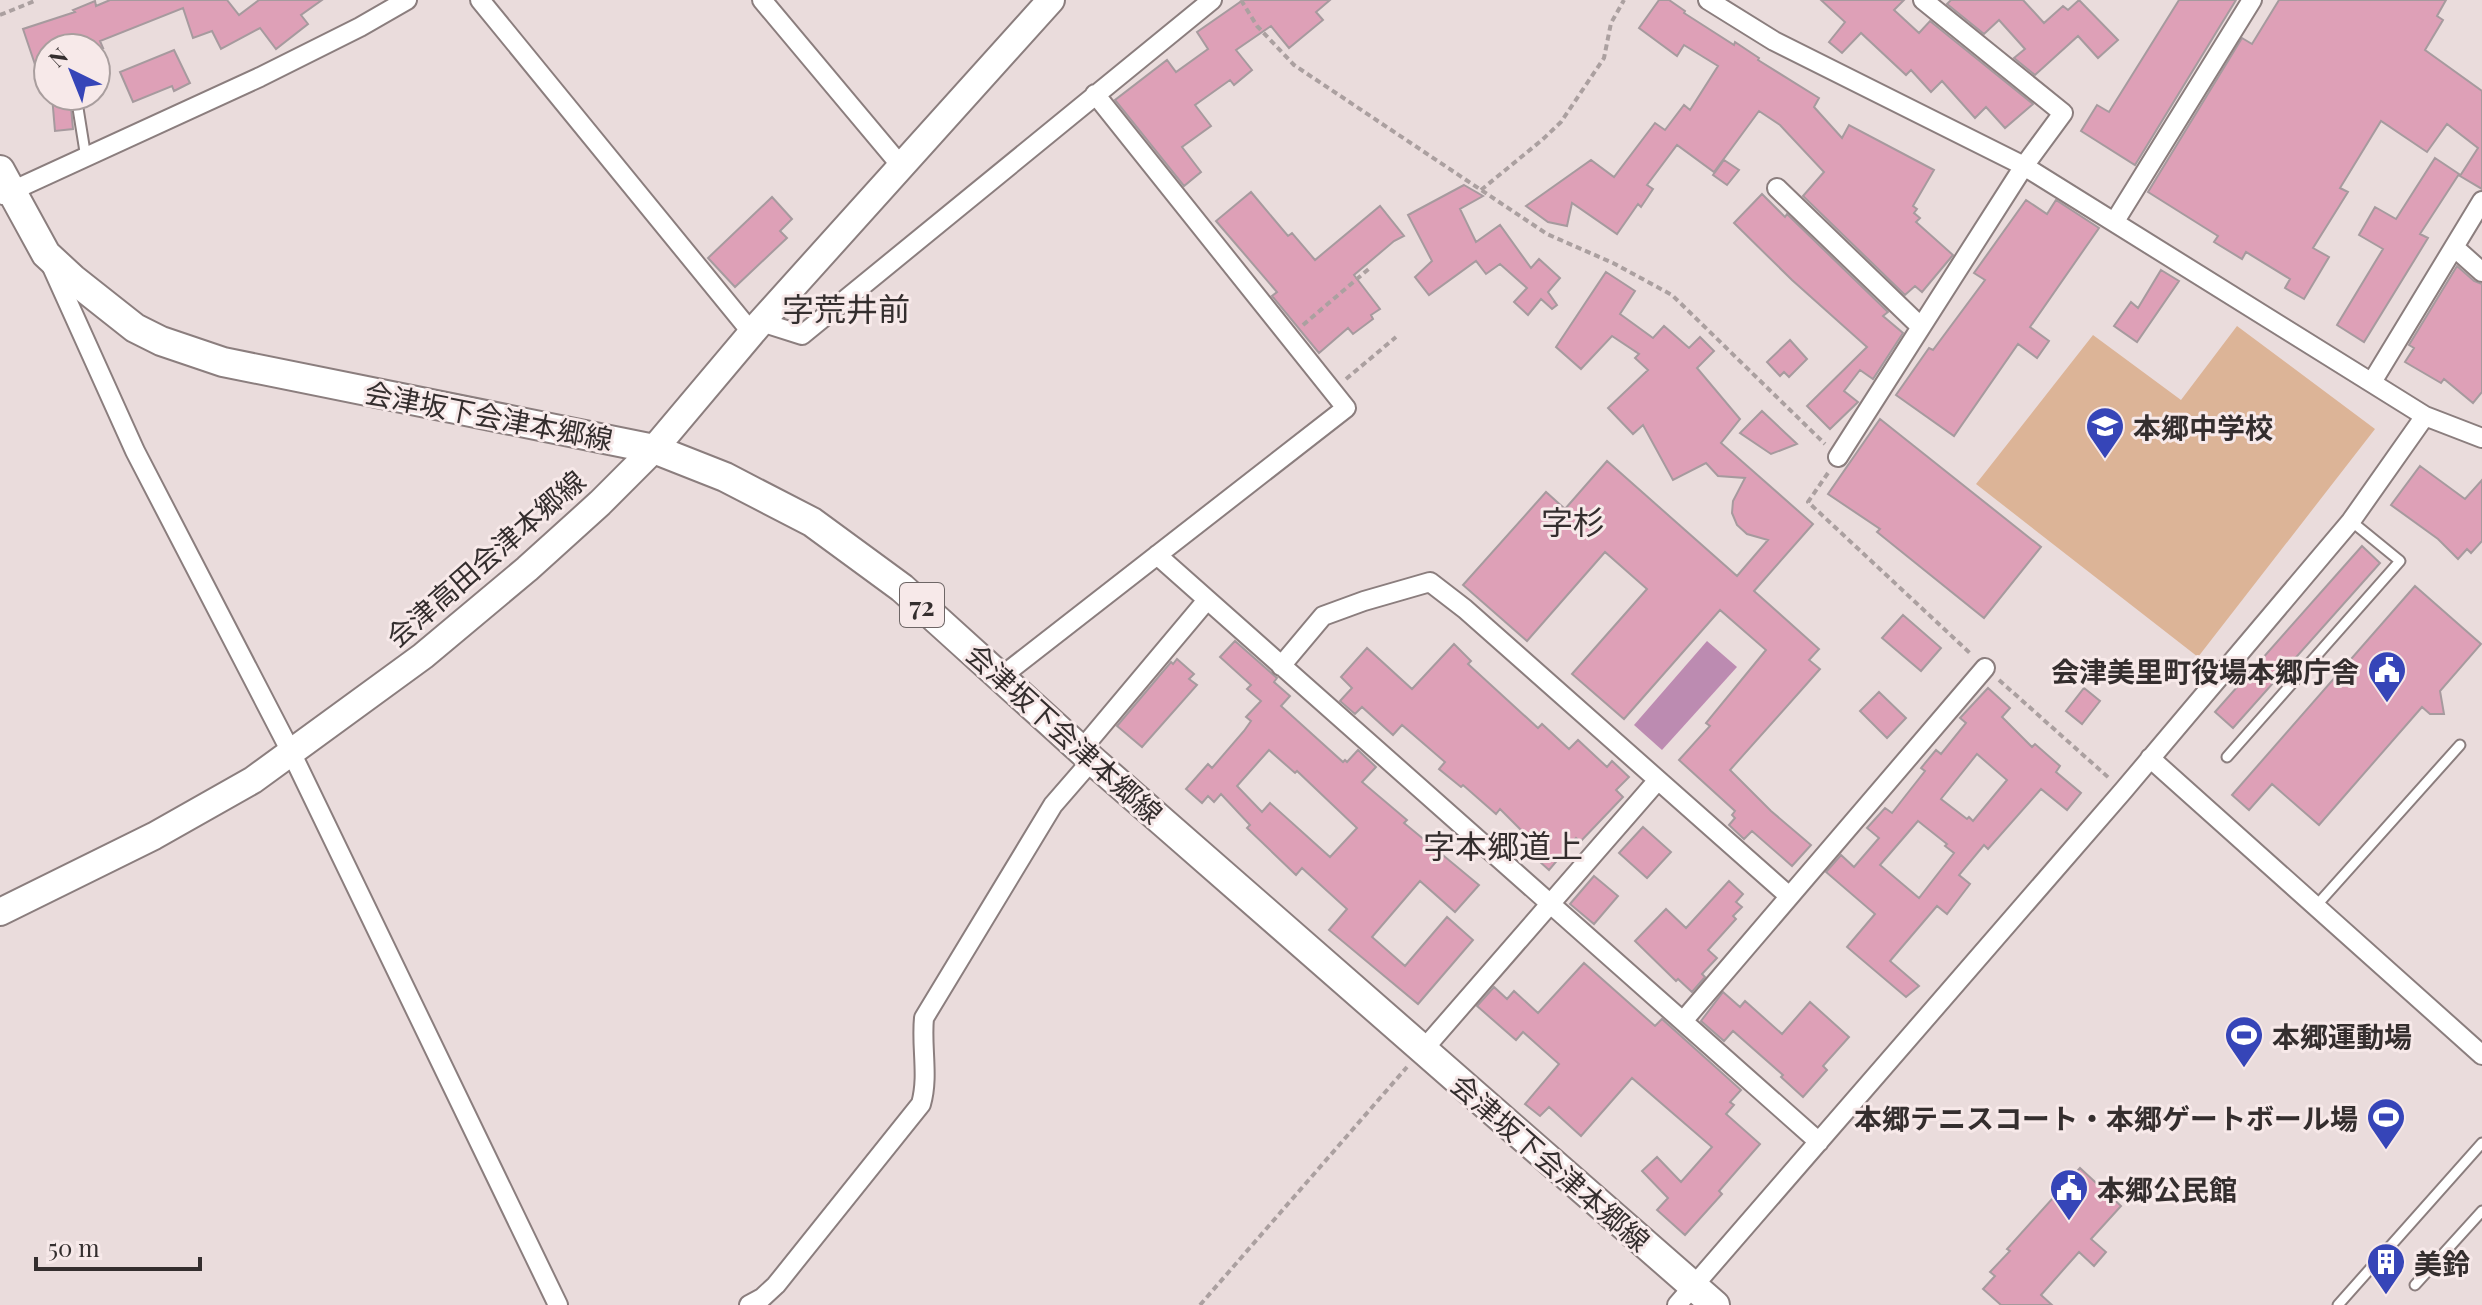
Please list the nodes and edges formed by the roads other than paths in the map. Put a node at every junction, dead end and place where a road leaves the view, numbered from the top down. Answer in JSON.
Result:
{"nodes":[{"id":1,"x":407,"y":0,"type":"edge"},
{"id":2,"x":480,"y":0,"type":"edge"},
{"id":3,"x":762,"y":0,"type":"edge"},
{"id":4,"x":1051,"y":0,"type":"edge"},
{"id":5,"x":1212,"y":0,"type":"edge"},
{"id":6,"x":1708,"y":0,"type":"edge"},
{"id":7,"x":1923,"y":0,"type":"edge"},
{"id":8,"x":2252,"y":0,"type":"edge"},
{"id":9,"x":1095,"y":94,"type":"junction"},
{"id":10,"x":79,"y":112,"type":"edge"},
{"id":11,"x":86,"y":158,"type":"junction"},
{"id":12,"x":2024,"y":166,"type":"junction"},
{"id":13,"x":902,"y":167,"type":"junction"},
{"id":14,"x":4,"y":186,"type":"edge"},
{"id":15,"x":1777,"y":188,"type":"dead end"},
{"id":16,"x":2482,"y":201,"type":"edge"},
{"id":17,"x":2115,"y":221,"type":"junction"},
{"id":18,"x":2454,"y":247,"type":"junction"},
{"id":19,"x":46,"y":254,"type":"junction"},
{"id":20,"x":2482,"y":272,"type":"edge"},
{"id":21,"x":1921,"y":327,"type":"junction"},
{"id":22,"x":757,"y":328,"type":"junction"},
{"id":23,"x":2372,"y":382,"type":"junction"},
{"id":24,"x":2425,"y":416,"type":"junction"},
{"id":25,"x":2482,"y":438,"type":"edge"},
{"id":26,"x":654,"y":449,"type":"junction"},
{"id":27,"x":1838,"y":457,"type":"road end"},
{"id":28,"x":2351,"y":521,"type":"junction"},
{"id":29,"x":1157,"y":555,"type":"junction"},
{"id":30,"x":1207,"y":600,"type":"junction"},
{"id":31,"x":1281,"y":666,"type":"junction"},
{"id":32,"x":1985,"y":668,"type":"road end"},
{"id":33,"x":1002,"y":676,"type":"junction"},
{"id":34,"x":2460,"y":745,"type":"dead end"},
{"id":35,"x":291,"y":752,"type":"junction"},
{"id":36,"x":1086,"y":755,"type":"junction"},
{"id":37,"x":2227,"y":757,"type":"dead end"},
{"id":38,"x":2150,"y":758,"type":"junction"},
{"id":39,"x":1658,"y":780,"type":"junction"},
{"id":40,"x":1789,"y":896,"type":"junction"},
{"id":41,"x":1550,"y":904,"type":"junction"},
{"id":42,"x":2316,"y":906,"type":"junction"},
{"id":43,"x":0,"y":912,"type":"edge"},
{"id":44,"x":1683,"y":1021,"type":"junction"},
{"id":45,"x":2482,"y":1055,"type":"edge"},
{"id":46,"x":1416,"y":1058,"type":"junction"},
{"id":47,"x":1819,"y":1142,"type":"junction"},
{"id":48,"x":2482,"y":1143,"type":"edge"},
{"id":49,"x":2482,"y":1211,"type":"edge"},
{"id":50,"x":2415,"y":1285,"type":"dead end"},
{"id":51,"x":1695,"y":1299,"type":"edge"},
{"id":52,"x":558,"y":1305,"type":"edge"},
{"id":53,"x":749,"y":1305,"type":"edge"},
{"id":54,"x":2338,"y":1305,"type":"edge"}],
"edges":[{"from":1,"to":11,"type":"street"},
{"from":2,"to":22,"type":"street"},
{"from":3,"to":13,"type":"street"},
{"from":4,"to":13,"type":"main road","name":"会津高田会津本郷線"},
{"from":5,"to":9,"type":"street"},
{"from":6,"to":12,"type":"street"},
{"from":7,"to":12,"type":"street"},
{"from":8,"to":17,"type":"street"},
{"from":9,"to":22,"type":"street"},
{"from":9,"to":29,"type":"street"},
{"from":10,"to":11,"type":"lane"},
{"from":11,"to":14,"type":"street"},
{"from":12,"to":17,"type":"street"},
{"from":12,"to":21,"type":"street"},
{"from":13,"to":22,"type":"main road","name":"会津高田会津本郷線"},
{"from":14,"to":19,"type":"main road","name":"会津坂下会津本郷線","number":"72"},
{"from":15,"to":21,"type":"street"},
{"from":16,"to":18,"type":"street"},
{"from":17,"to":23,"type":"street"},
{"from":18,"to":20,"type":"street"},
{"from":18,"to":23,"type":"street"},
{"from":19,"to":26,"type":"main road","name":"会津坂下会津本郷線","number":"72"},
{"from":19,"to":35,"type":"street"},
{"from":21,"to":27,"type":"street"},
{"from":22,"to":26,"type":"main road","name":"会津高田会津本郷線"},
{"from":23,"to":24,"type":"street"},
{"from":24,"to":25,"type":"street"},
{"from":24,"to":28,"type":"street"},
{"from":26,"to":33,"type":"main road","name":"会津坂下会津本郷線","number":"72"},
{"from":26,"to":35,"type":"main road","name":"会津高田会津本郷線"},
{"from":28,"to":37,"type":"lane"},
{"from":28,"to":38,"type":"street"},
{"from":29,"to":30,"type":"street"},
{"from":29,"to":33,"type":"street"},
{"from":30,"to":31,"type":"street"},
{"from":30,"to":36,"type":"street"},
{"from":31,"to":39,"type":"street"},
{"from":31,"to":41,"type":"street"},
{"from":32,"to":40,"type":"street"},
{"from":33,"to":36,"type":"main road","name":"会津坂下会津本郷線","number":"72"},
{"from":34,"to":42,"type":"lane"},
{"from":35,"to":43,"type":"main road","name":"会津高田会津本郷線"},
{"from":35,"to":52,"type":"street"},
{"from":36,"to":46,"type":"main road","name":"会津坂下会津本郷線","number":"72"},
{"from":36,"to":53,"type":"street"},
{"from":38,"to":42,"type":"street"},
{"from":38,"to":47,"type":"street"},
{"from":39,"to":40,"type":"street"},
{"from":39,"to":41,"type":"street"},
{"from":40,"to":44,"type":"street"},
{"from":41,"to":44,"type":"street"},
{"from":41,"to":46,"type":"street"},
{"from":42,"to":45,"type":"street"},
{"from":44,"to":47,"type":"street"},
{"from":46,"to":51,"type":"main road","name":"会津坂下会津本郷線","number":"72"},
{"from":47,"to":51,"type":"street"},
{"from":48,"to":54,"type":"lane"},
{"from":49,"to":50,"type":"lane"}]}
